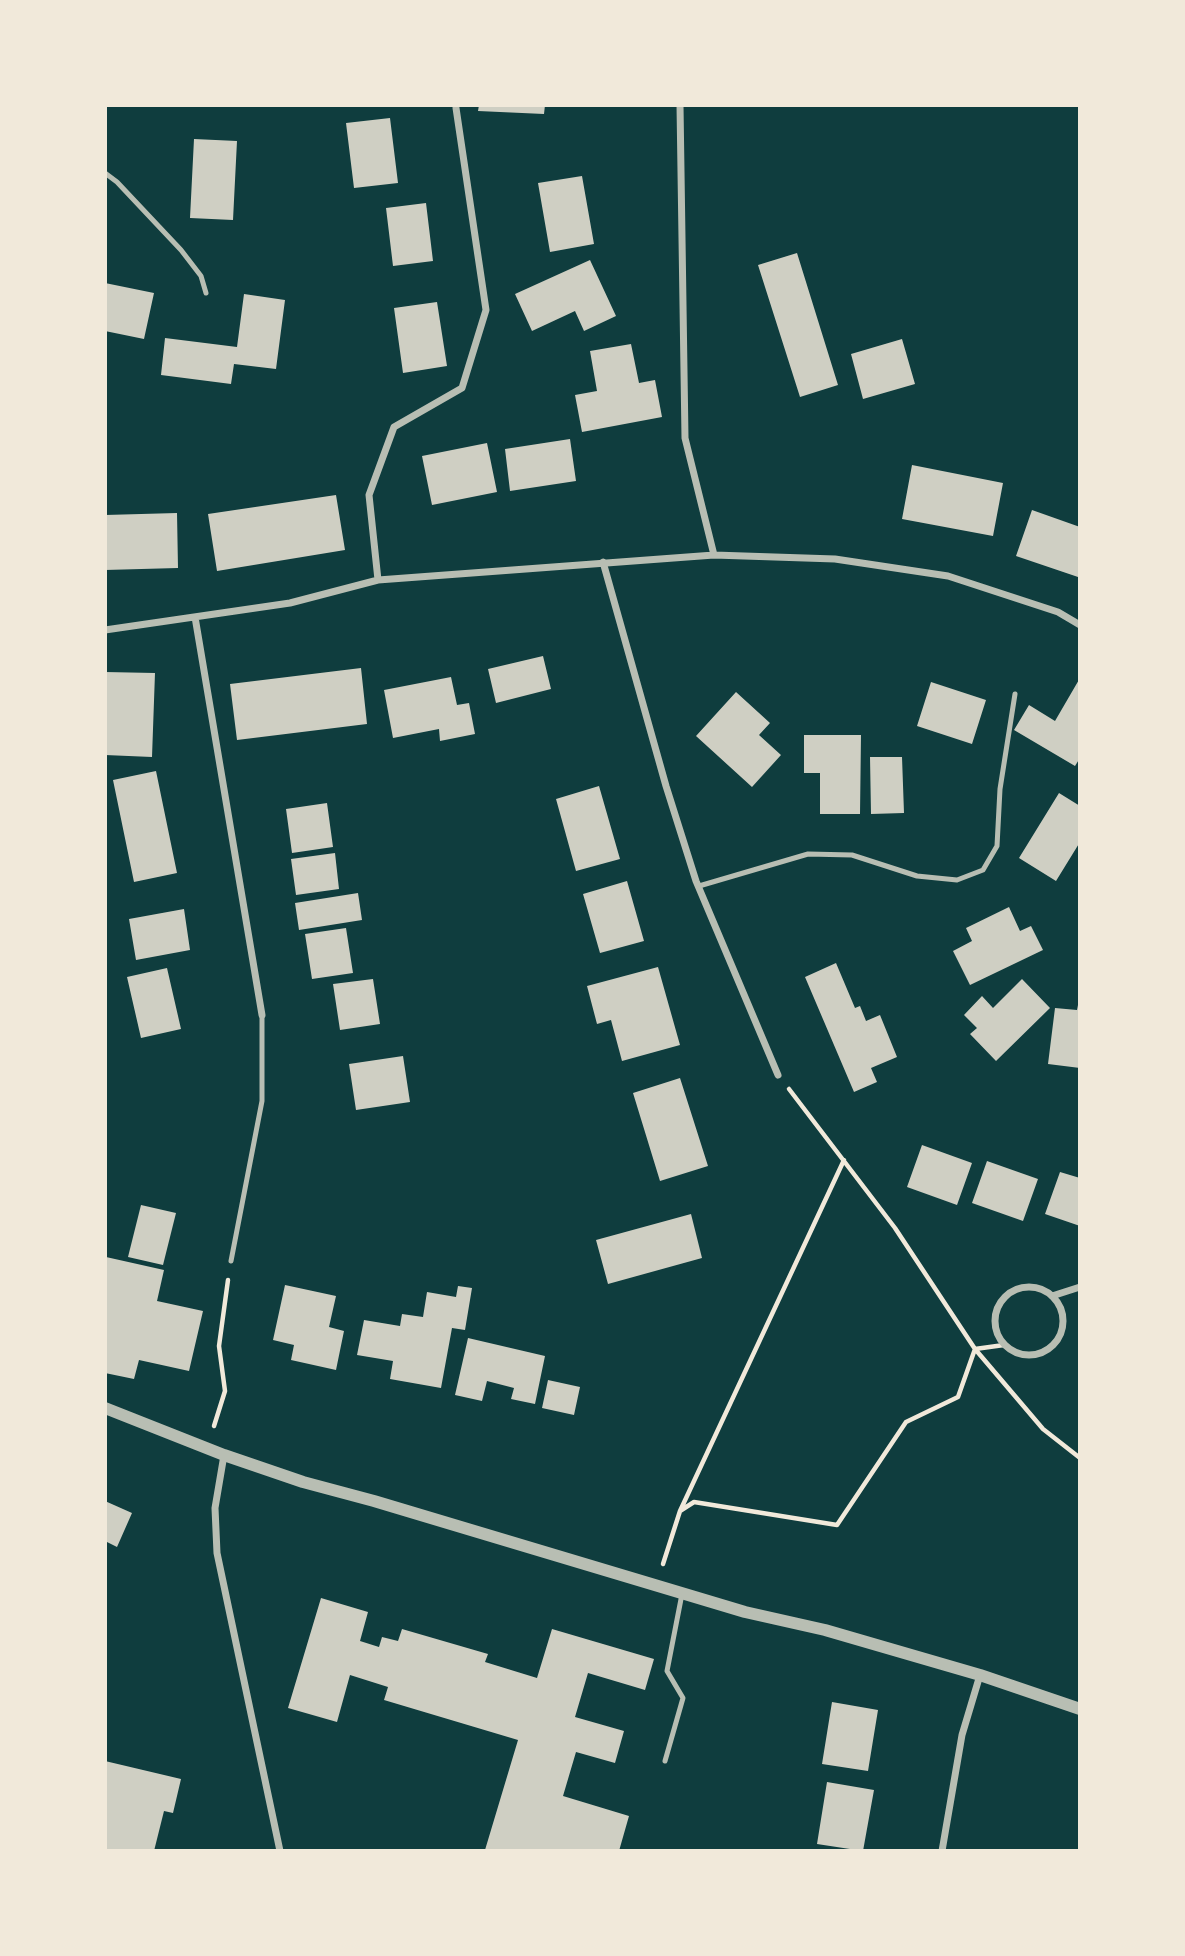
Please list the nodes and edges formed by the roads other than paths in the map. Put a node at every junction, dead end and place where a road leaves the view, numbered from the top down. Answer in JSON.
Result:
{"nodes":[{"id":1,"x":680,"y":105,"type":"edge"},
{"id":2,"x":455,"y":107,"type":"edge"},
{"id":3,"x":105,"y":173,"type":"edge"},
{"id":4,"x":206,"y":293,"type":"dead end"},
{"id":5,"x":714,"y":555,"type":"junction"},
{"id":6,"x":603,"y":562,"type":"junction"},
{"id":7,"x":378,"y":580,"type":"junction"},
{"id":8,"x":195,"y":617,"type":"junction"},
{"id":9,"x":1080,"y":625,"type":"edge"},
{"id":10,"x":105,"y":630,"type":"edge"},
{"id":11,"x":1015,"y":694,"type":"dead end"},
{"id":12,"x":699,"y":886,"type":"junction"},
{"id":13,"x":262,"y":1015,"type":"joint"},
{"id":14,"x":778,"y":1075,"type":"road end"},
{"id":15,"x":231,"y":1261,"type":"road end"},
{"id":16,"x":1080,"y":1287,"type":"edge"},
{"id":17,"x":1052,"y":1296,"type":"junction"},
{"id":18,"x":105,"y":1408,"type":"edge"},
{"id":19,"x":224,"y":1455,"type":"junction"},
{"id":20,"x":682,"y":1594,"type":"junction"},
{"id":21,"x":979,"y":1675,"type":"junction"},
{"id":22,"x":1080,"y":1709,"type":"edge"},
{"id":23,"x":665,"y":1761,"type":"dead end"},
{"id":24,"x":280,"y":1851,"type":"edge"},
{"id":25,"x":942,"y":1851,"type":"edge"}],
"edges":[{"from":1,"to":5,"type":"street"},
{"from":2,"to":7,"type":"street"},
{"from":3,"to":4,"type":"lane"},
{"from":5,"to":6,"type":"street"},
{"from":5,"to":9,"type":"street"},
{"from":6,"to":7,"type":"street"},
{"from":6,"to":12,"type":"street"},
{"from":7,"to":8,"type":"street"},
{"from":8,"to":10,"type":"street"},
{"from":8,"to":13,"type":"street"},
{"from":11,"to":12,"type":"lane"},
{"from":12,"to":14,"type":"street"},
{"from":13,"to":15,"type":"lane"},
{"from":16,"to":17,"type":"street"},
{"from":17,"to":17,"type":"street"},
{"from":18,"to":19,"type":"street"},
{"from":19,"to":20,"type":"street"},
{"from":19,"to":24,"type":"street"},
{"from":20,"to":21,"type":"street"},
{"from":20,"to":23,"type":"lane"},
{"from":21,"to":22,"type":"street"},
{"from":21,"to":25,"type":"street"}]}
